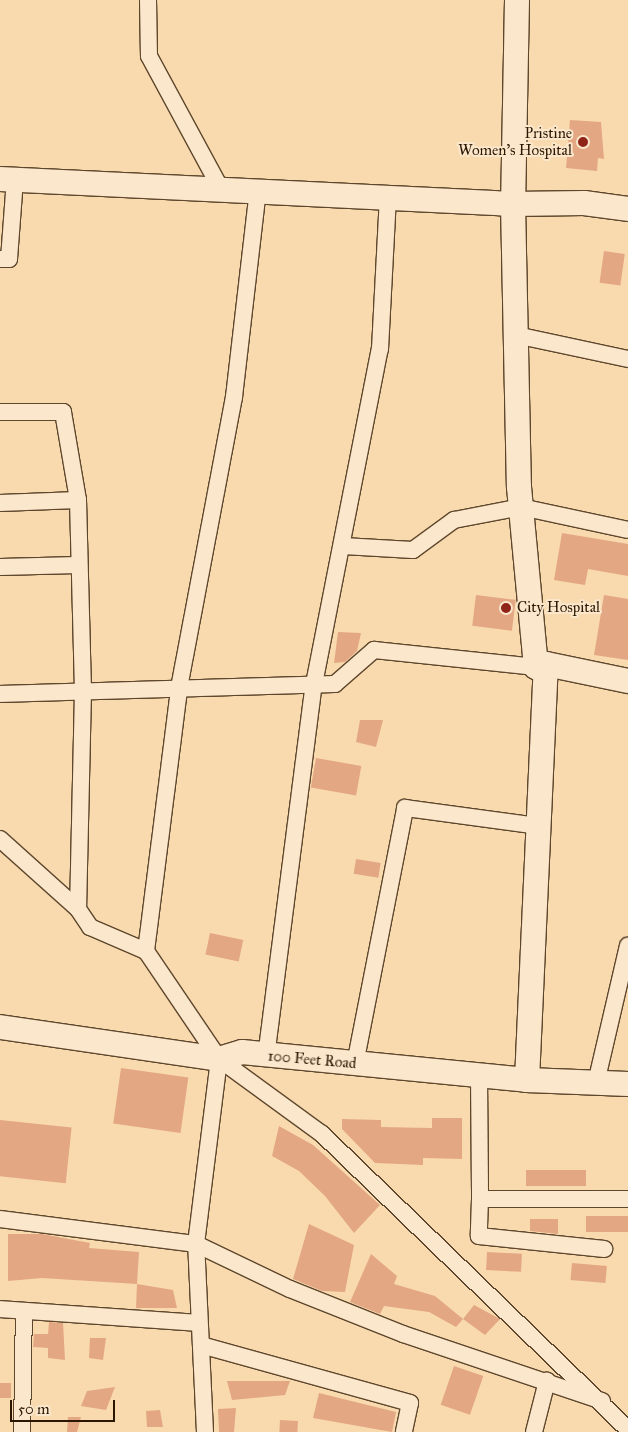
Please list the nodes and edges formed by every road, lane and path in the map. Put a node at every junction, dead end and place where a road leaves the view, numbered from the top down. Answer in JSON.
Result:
{"nodes":[{"id":1,"x":148,"y":0,"type":"edge"},
{"id":2,"x":517,"y":0,"type":"edge"},
{"id":3,"x":8,"y":180,"type":"edge"},
{"id":4,"x":221,"y":189,"type":"junction"},
{"id":5,"x":258,"y":191,"type":"junction"},
{"id":6,"x":388,"y":198,"type":"junction"},
{"id":7,"x":514,"y":204,"type":"junction"},
{"id":8,"x":628,"y":209,"type":"edge"},
{"id":9,"x":0,"y":259,"type":"edge"},
{"id":10,"x":516,"y":335,"type":"junction"},
{"id":11,"x":628,"y":358,"type":"edge"},
{"id":12,"x":0,"y":412,"type":"edge"},
{"id":13,"x":78,"y":500,"type":"junction"},
{"id":14,"x":0,"y":503,"type":"edge"},
{"id":15,"x":521,"y":507,"type":"junction"},
{"id":16,"x":628,"y":530,"type":"edge"},
{"id":17,"x":343,"y":546,"type":"junction"},
{"id":18,"x":78,"y":565,"type":"junction"},
{"id":19,"x":0,"y":567,"type":"edge"},
{"id":20,"x":541,"y":666,"type":"junction"},
{"id":21,"x":628,"y":682,"type":"edge"},
{"id":22,"x":314,"y":684,"type":"junction"},
{"id":23,"x":180,"y":688,"type":"junction"},
{"id":24,"x":82,"y":691,"type":"junction"},
{"id":25,"x":0,"y":694,"type":"edge"},
{"id":26,"x":539,"y":826,"type":"junction"},
{"id":27,"x":0,"y":839,"type":"edge"},
{"id":28,"x":78,"y":909,"type":"junction"},
{"id":29,"x":628,"y":946,"type":"edge"},
{"id":30,"x":146,"y":952,"type":"junction"},
{"id":31,"x":0,"y":1027,"type":"edge"},
{"id":32,"x":266,"y":1057,"type":"junction"},
{"id":33,"x":219,"y":1059,"type":"junction"},
{"id":34,"x":355,"y":1064,"type":"junction"},
{"id":35,"x":479,"y":1076,"type":"junction"},
{"id":36,"x":527,"y":1080,"type":"junction"},
{"id":37,"x":596,"y":1083,"type":"junction"},
{"id":38,"x":628,"y":1084,"type":"edge"},
{"id":39,"x":480,"y":1199,"type":"junction"},
{"id":40,"x":628,"y":1199,"type":"edge"},
{"id":41,"x":0,"y":1219,"type":"edge"},
{"id":42,"x":196,"y":1244,"type":"junction"},
{"id":43,"x":604,"y":1249,"type":"dead end"},
{"id":44,"x":0,"y":1309,"type":"edge"},
{"id":45,"x":24,"y":1311,"type":"junction"},
{"id":46,"x":199,"y":1323,"type":"junction"},
{"id":47,"x":201,"y":1346,"type":"junction"},
{"id":48,"x":547,"y":1381,"type":"junction"},
{"id":49,"x":602,"y":1401,"type":"junction"},
{"id":50,"x":628,"y":1429,"type":"edge"},
{"id":51,"x":22,"y":1432,"type":"edge"},
{"id":52,"x":205,"y":1432,"type":"edge"},
{"id":53,"x":404,"y":1432,"type":"edge"},
{"id":54,"x":534,"y":1432,"type":"edge"}],
"edges":[{"from":1,"to":4,"type":"street"},
{"from":2,"to":7,"type":"street"},
{"from":3,"to":4,"type":"street"},
{"from":3,"to":9,"type":"street"},
{"from":4,"to":5,"type":"street"},
{"from":5,"to":6,"type":"street"},
{"from":5,"to":23,"type":"street"},
{"from":6,"to":7,"type":"street"},
{"from":6,"to":17,"type":"street"},
{"from":7,"to":8,"type":"street"},
{"from":7,"to":10,"type":"street"},
{"from":10,"to":11,"type":"street"},
{"from":10,"to":15,"type":"street"},
{"from":12,"to":13,"type":"street"},
{"from":13,"to":14,"type":"street"},
{"from":13,"to":18,"type":"street"},
{"from":15,"to":16,"type":"street"},
{"from":15,"to":17,"type":"street"},
{"from":15,"to":20,"type":"street"},
{"from":17,"to":22,"type":"street"},
{"from":18,"to":19,"type":"street"},
{"from":18,"to":24,"type":"street"},
{"from":20,"to":21,"type":"street"},
{"from":20,"to":22,"type":"street"},
{"from":20,"to":26,"type":"street"},
{"from":22,"to":23,"type":"street"},
{"from":22,"to":32,"type":"street"},
{"from":23,"to":24,"type":"street"},
{"from":23,"to":30,"type":"street"},
{"from":24,"to":25,"type":"street"},
{"from":24,"to":28,"type":"street"},
{"from":26,"to":34,"type":"street"},
{"from":26,"to":36,"type":"street"},
{"from":27,"to":28,"type":"street"},
{"from":28,"to":30,"type":"street"},
{"from":29,"to":37,"type":"street"},
{"from":30,"to":33,"type":"street"},
{"from":31,"to":33,"type":"street","name":"100 Feet Road"},
{"from":32,"to":33,"type":"street","name":"100 Feet Road"},
{"from":32,"to":34,"type":"street","name":"100 Feet Road"},
{"from":33,"to":42,"type":"street"},
{"from":33,"to":49,"type":"street"},
{"from":34,"to":35,"type":"street","name":"100 Feet Road"},
{"from":35,"to":36,"type":"street","name":"100 Feet Road"},
{"from":35,"to":39,"type":"street"},
{"from":36,"to":37,"type":"street","name":"100 Feet Road"},
{"from":37,"to":38,"type":"street","name":"100 Feet Road"},
{"from":39,"to":40,"type":"street"},
{"from":39,"to":43,"type":"street"},
{"from":41,"to":42,"type":"street"},
{"from":42,"to":46,"type":"street"},
{"from":42,"to":48,"type":"street"},
{"from":44,"to":45,"type":"street"},
{"from":45,"to":46,"type":"street"},
{"from":45,"to":51,"type":"street"},
{"from":46,"to":47,"type":"street"},
{"from":47,"to":52,"type":"street"},
{"from":47,"to":53,"type":"street"},
{"from":48,"to":49,"type":"street"},
{"from":48,"to":54,"type":"street"},
{"from":49,"to":50,"type":"street"}]}
